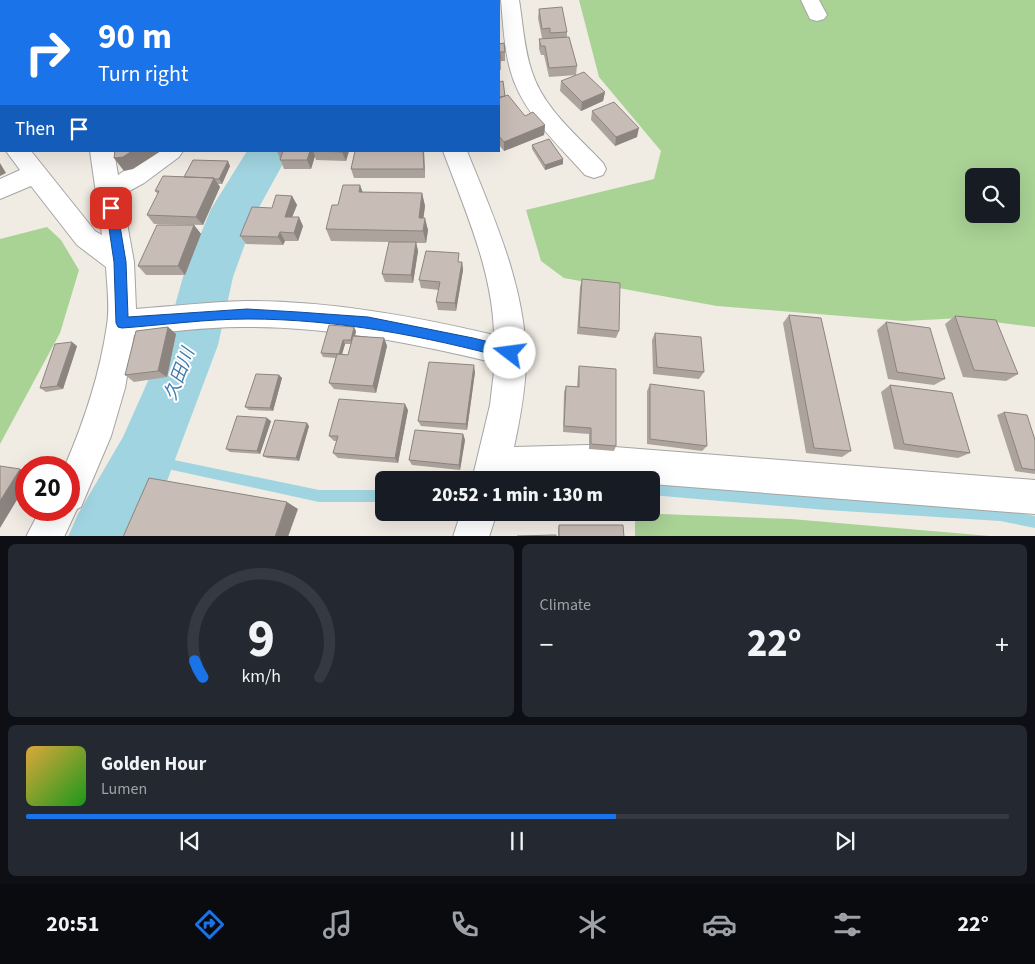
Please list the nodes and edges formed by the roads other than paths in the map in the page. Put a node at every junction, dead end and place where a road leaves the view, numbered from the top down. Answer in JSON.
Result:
{"nodes":[{"id":1,"x":510,"y":0,"type":"edge"},
{"id":2,"x":19,"y":152,"type":"edge"},
{"id":3,"x":102,"y":152,"type":"edge"},
{"id":4,"x":170,"y":152,"type":"edge"},
{"id":5,"x":455,"y":152,"type":"edge"},
{"id":6,"x":594,"y":169,"type":"dead end"},
{"id":7,"x":34,"y":174,"type":"junction"},
{"id":8,"x":0,"y":190,"type":"edge"},
{"id":9,"x":108,"y":190,"type":"junction"},
{"id":10,"x":120,"y":262,"type":"junction"},
{"id":11,"x":122,"y":323,"type":"junction"},
{"id":12,"x":510,"y":353,"type":"junction"},
{"id":13,"x":80,"y":470,"type":"edge"},
{"id":14,"x":491,"y":471,"type":"edge"},
{"id":15,"x":501,"y":471,"type":"edge"},
{"id":16,"x":1035,"y":497,"type":"edge"},
{"id":17,"x":53,"y":521,"type":"edge"},
{"id":18,"x":44,"y":536,"type":"edge"}],
"edges":[{"from":1,"to":6,"type":"street"},
{"from":2,"to":7,"type":"street"},
{"from":3,"to":9,"type":"street"},
{"from":4,"to":9,"type":"street"},
{"from":5,"to":12,"type":"street"},
{"from":7,"to":8,"type":"street"},
{"from":7,"to":10,"type":"street"},
{"from":9,"to":10,"type":"street"},
{"from":10,"to":11,"type":"street"},
{"from":11,"to":12,"type":"street"},
{"from":11,"to":13,"type":"street"},
{"from":12,"to":14,"type":"street"},
{"from":15,"to":16,"type":"street"},
{"from":17,"to":18,"type":"street"}]}
